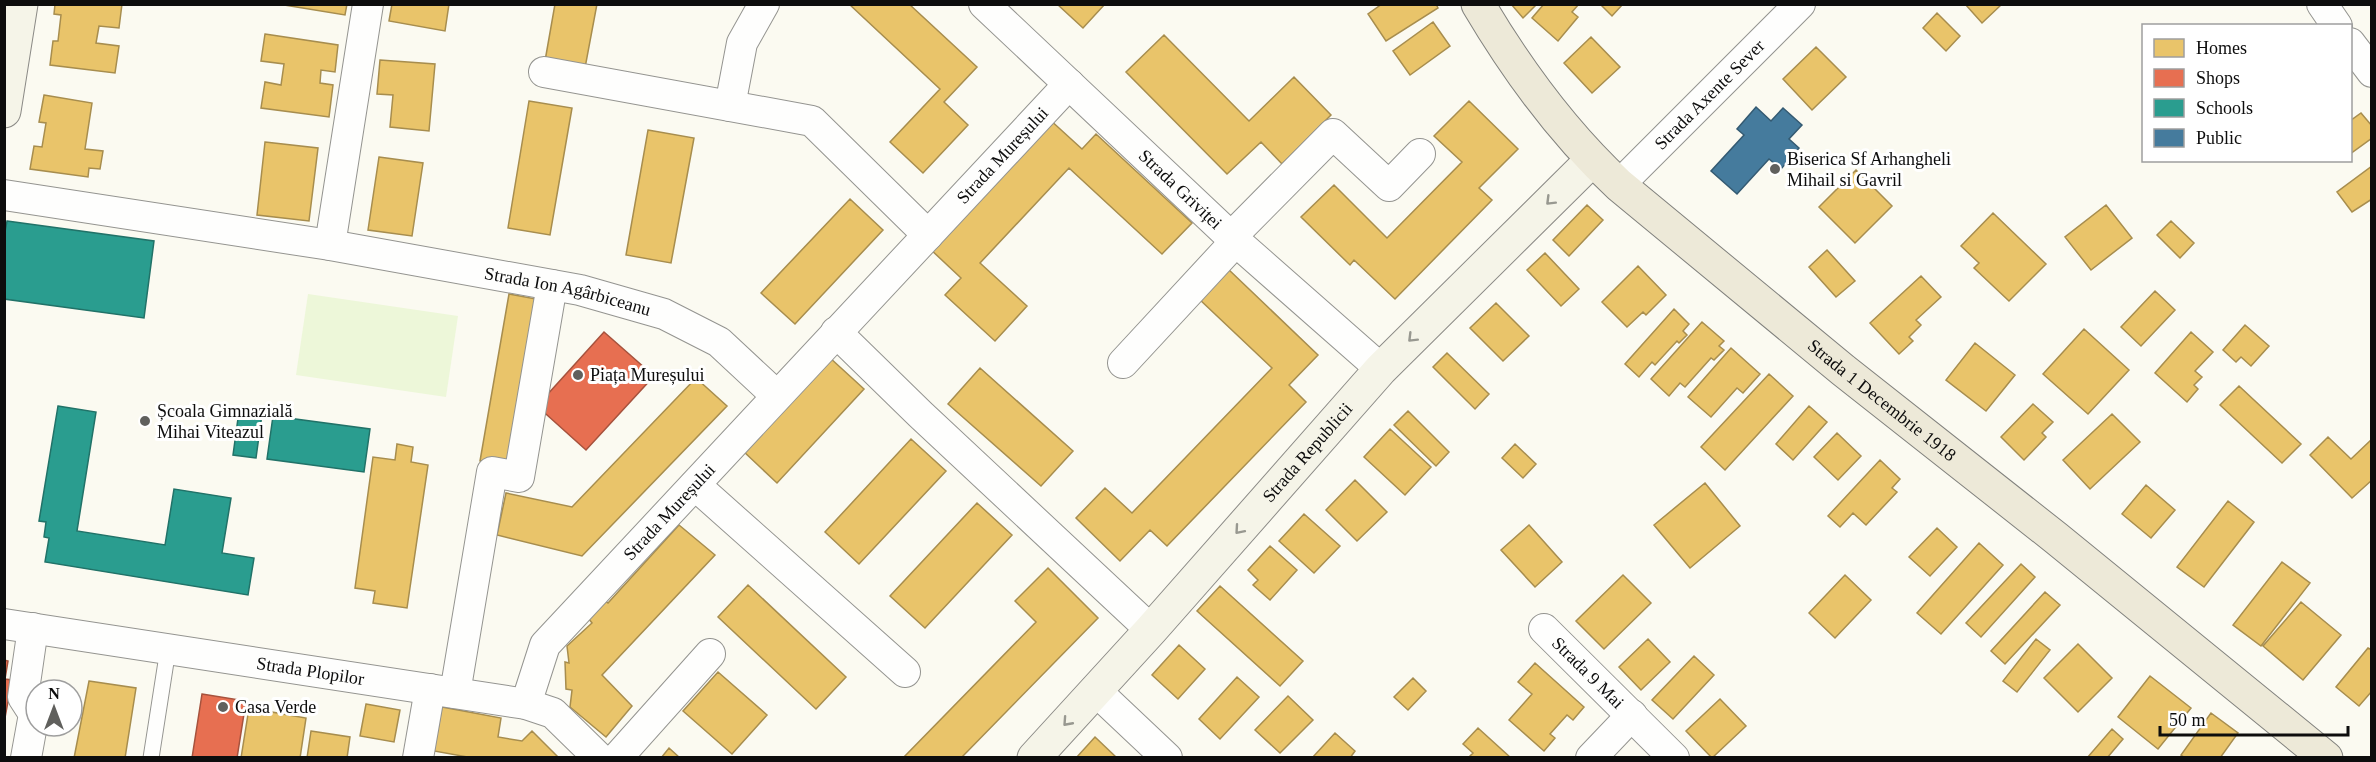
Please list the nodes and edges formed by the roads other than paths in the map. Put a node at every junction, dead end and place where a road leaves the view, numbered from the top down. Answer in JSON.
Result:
{"nodes":[{"id":1,"x":21,"y":4,"type":"edge"},
{"id":2,"x":368,"y":4,"type":"edge"},
{"id":3,"x":764,"y":4,"type":"edge"},
{"id":4,"x":984,"y":4,"type":"edge"},
{"id":5,"x":1478,"y":4,"type":"edge"},
{"id":6,"x":1800,"y":4,"type":"edge"},
{"id":7,"x":2322,"y":4,"type":"edge"},
{"id":8,"x":2336,"y":24,"type":"edge"},
{"id":9,"x":2352,"y":47,"type":"edge"},
{"id":10,"x":544,"y":72,"type":"dead end"},
{"id":11,"x":2372,"y":72,"type":"edge"},
{"id":12,"x":1069,"y":84,"type":"junction"},
{"id":13,"x":5,"y":104,"type":"edge"},
{"id":14,"x":730,"y":106,"type":"junction"},
{"id":15,"x":1420,"y":154,"type":"dead end"},
{"id":16,"x":1592,"y":160,"type":"junction"},
{"id":17,"x":1619,"y":185,"type":"junction"},
{"id":18,"x":4,"y":195,"type":"edge"},
{"id":19,"x":928,"y":235,"type":"junction"},
{"id":20,"x":1233,"y":239,"type":"junction"},
{"id":21,"x":330,"y":245,"type":"junction"},
{"id":22,"x":552,"y":285,"type":"junction"},
{"id":23,"x":836,"y":332,"type":"junction"},
{"id":24,"x":1123,"y":363,"type":"dead end"},
{"id":25,"x":1381,"y":369,"type":"junction"},
{"id":26,"x":777,"y":396,"type":"junction"},
{"id":27,"x":695,"y":485,"type":"junction"},
{"id":28,"x":19,"y":626,"type":"edge"},
{"id":29,"x":1544,"y":629,"type":"dead end"},
{"id":30,"x":1151,"y":630,"type":"junction"},
{"id":31,"x":168,"y":649,"type":"junction"},
{"id":32,"x":710,"y":654,"type":"dead end"},
{"id":33,"x":905,"y":672,"type":"dead end"},
{"id":34,"x":1095,"y":690,"type":"junction"},
{"id":35,"x":443,"y":691,"type":"junction"},
{"id":36,"x":526,"y":704,"type":"junction"},
{"id":37,"x":1632,"y":715,"type":"junction"},
{"id":38,"x":26,"y":758,"type":"edge"},
{"id":39,"x":151,"y":758,"type":"edge"},
{"id":40,"x":418,"y":758,"type":"edge"},
{"id":41,"x":599,"y":758,"type":"edge"},
{"id":42,"x":617,"y":758,"type":"edge"},
{"id":43,"x":1034,"y":758,"type":"edge"},
{"id":44,"x":1167,"y":758,"type":"edge"},
{"id":45,"x":1591,"y":758,"type":"edge"},
{"id":46,"x":1674,"y":758,"type":"edge"},
{"id":47,"x":2326,"y":758,"type":"edge"}],
"edges":[{"from":1,"to":13,"type":"street"},
{"from":2,"to":21,"type":"street"},
{"from":3,"to":14,"type":"street"},
{"from":4,"to":12,"type":"street","name":"Strada Griviței"},
{"from":5,"to":16,"type":"main road","name":"Strada 1 Decembrie 1918"},
{"from":6,"to":17,"type":"street","name":"Strada Axente Sever"},
{"from":7,"to":8,"type":"street"},
{"from":9,"to":11,"type":"street"},
{"from":10,"to":14,"type":"street"},
{"from":12,"to":19,"type":"street","name":"Strada Mureșului"},
{"from":12,"to":20,"type":"street","name":"Strada Griviței"},
{"from":14,"to":19,"type":"street"},
{"from":15,"to":20,"type":"street"},
{"from":16,"to":17,"type":"main road","name":"Strada 1 Decembrie 1918"},
{"from":16,"to":25,"type":"street","name":"Strada Republicii","one_way":true},
{"from":17,"to":47,"type":"main road","name":"Strada 1 Decembrie 1918"},
{"from":18,"to":21,"type":"street","name":"Strada Ion Agârbiceanu"},
{"from":19,"to":23,"type":"street","name":"Strada Mureșului"},
{"from":20,"to":24,"type":"street"},
{"from":20,"to":25,"type":"street","name":"Strada Griviței"},
{"from":21,"to":22,"type":"street","name":"Strada Ion Agârbiceanu"},
{"from":22,"to":26,"type":"street","name":"Strada Ion Agârbiceanu"},
{"from":22,"to":35,"type":"street"},
{"from":23,"to":26,"type":"street","name":"Strada Mureșului"},
{"from":23,"to":30,"type":"street"},
{"from":25,"to":30,"type":"street","name":"Strada Republicii","one_way":true},
{"from":26,"to":27,"type":"street","name":"Strada Mureșului"},
{"from":27,"to":33,"type":"street"},
{"from":27,"to":36,"type":"street","name":"Strada Mureșului"},
{"from":28,"to":31,"type":"street","name":"Strada Plopilor"},
{"from":28,"to":38,"type":"street"},
{"from":29,"to":37,"type":"street","name":"Strada 9 Mai"},
{"from":30,"to":34,"type":"street","name":"Strada Republicii"},
{"from":31,"to":35,"type":"street","name":"Strada Plopilor"},
{"from":31,"to":39,"type":"lane"},
{"from":32,"to":42,"type":"street"},
{"from":34,"to":43,"type":"street","name":"Strada Republicii","one_way":true},
{"from":34,"to":44,"type":"street"},
{"from":35,"to":36,"type":"street","name":"Strada Plopilor"},
{"from":35,"to":40,"type":"street"},
{"from":36,"to":41,"type":"street","name":"Strada Plopilor"},
{"from":37,"to":45,"type":"street","name":"Strada 9 Mai"},
{"from":37,"to":46,"type":"street","name":"Strada 9 Mai"}]}
